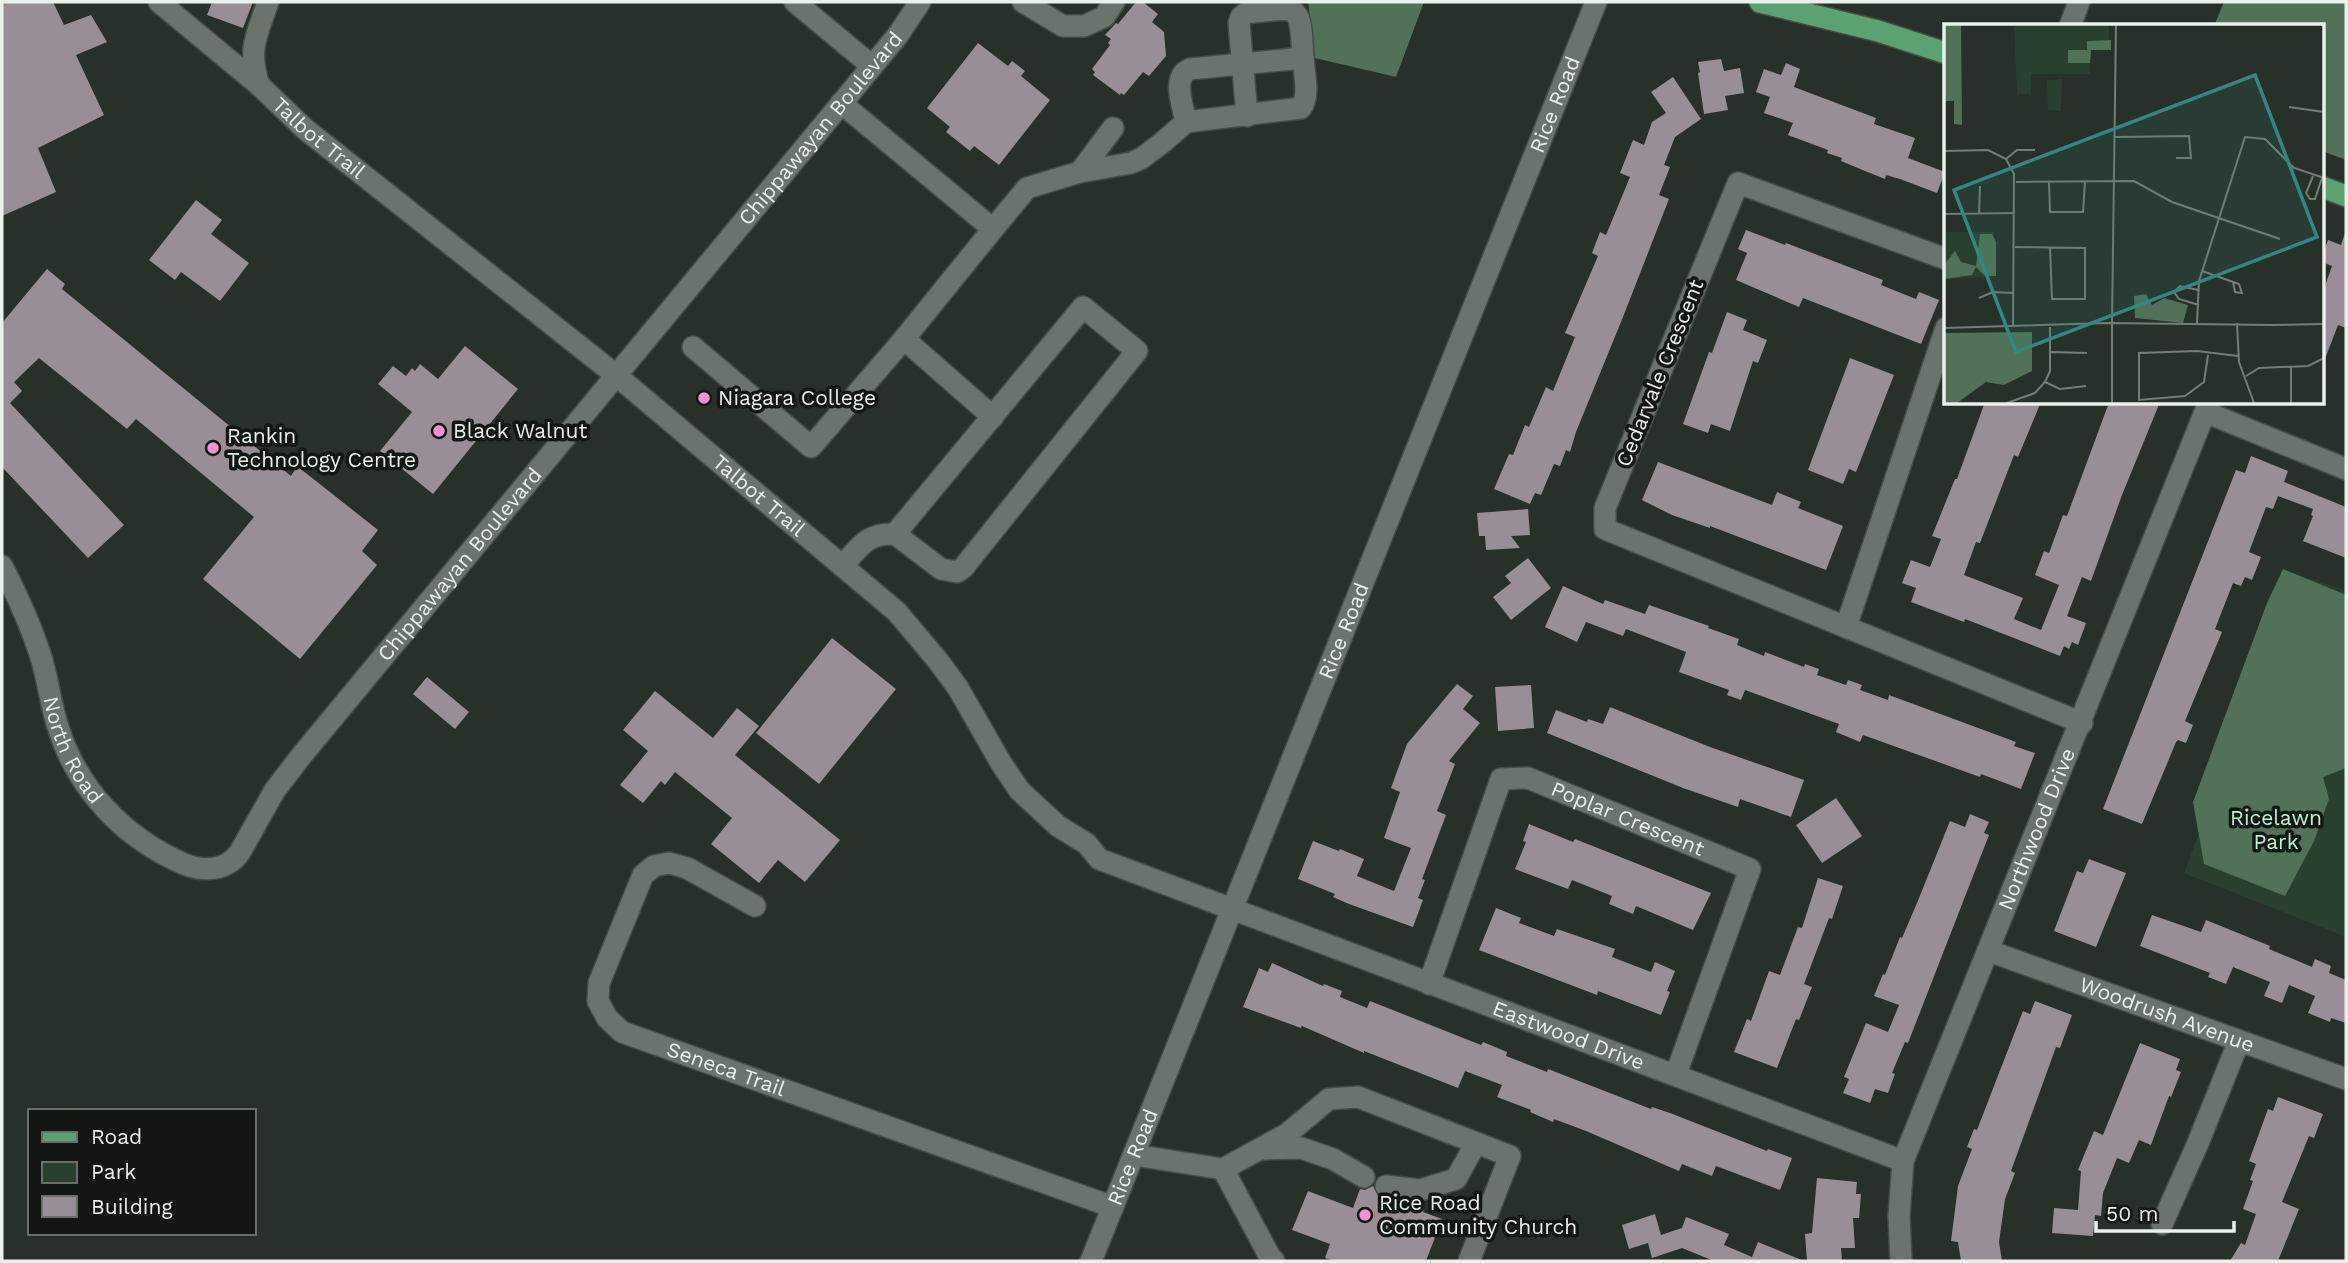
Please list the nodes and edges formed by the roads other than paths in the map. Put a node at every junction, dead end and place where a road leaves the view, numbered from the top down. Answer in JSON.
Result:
{"nodes":[{"id":1,"x":159,"y":2,"type":"edge"},
{"id":2,"x":268,"y":2,"type":"edge"},
{"id":3,"x":795,"y":2,"type":"edge"},
{"id":4,"x":920,"y":2,"type":"edge"},
{"id":5,"x":1023,"y":2,"type":"edge"},
{"id":6,"x":1114,"y":2,"type":"edge"},
{"id":7,"x":1596,"y":2,"type":"edge"},
{"id":8,"x":1760,"y":2,"type":"edge"},
{"id":9,"x":1817,"y":2,"type":"edge"},
{"id":10,"x":2079,"y":2,"type":"edge"},
{"id":11,"x":2071,"y":24,"type":"edge"},
{"id":12,"x":1878,"y":31,"type":"junction"},
{"id":13,"x":1944,"y":53,"type":"edge"},
{"id":14,"x":1303,"y":58,"type":"junction"},
{"id":15,"x":1242,"y":64,"type":"junction"},
{"id":16,"x":872,"y":66,"type":"junction"},
{"id":17,"x":259,"y":85,"type":"junction"},
{"id":18,"x":841,"y":103,"type":"junction"},
{"id":19,"x":1248,"y":116,"type":"junction"},
{"id":20,"x":1185,"y":122,"type":"junction"},
{"id":21,"x":1113,"y":128,"type":"dead end"},
{"id":22,"x":1080,"y":172,"type":"junction"},
{"id":23,"x":2324,"y":188,"type":"edge"},
{"id":24,"x":2346,"y":196,"type":"edge"},
{"id":25,"x":993,"y":229,"type":"junction"},
{"id":26,"x":1944,"y":259,"type":"edge"},
{"id":27,"x":1944,"y":331,"type":"edge"},
{"id":28,"x":904,"y":339,"type":"junction"},
{"id":29,"x":694,"y":348,"type":"dead end"},
{"id":30,"x":617,"y":376,"type":"junction"},
{"id":31,"x":2207,"y":407,"type":"edge"},
{"id":32,"x":993,"y":416,"type":"junction"},
{"id":33,"x":2346,"y":469,"type":"edge"},
{"id":34,"x":895,"y":534,"type":"junction"},
{"id":35,"x":2,"y":566,"type":"edge"},
{"id":36,"x":842,"y":566,"type":"junction"},
{"id":37,"x":1846,"y":627,"type":"junction"},
{"id":38,"x":2082,"y":723,"type":"junction"},
{"id":39,"x":217,"y":868,"type":"joint"},
{"id":40,"x":755,"y":906,"type":"dead end"},
{"id":41,"x":1233,"y":909,"type":"junction"},
{"id":42,"x":1989,"y":951,"type":"junction"},
{"id":43,"x":1429,"y":984,"type":"junction"},
{"id":44,"x":2239,"y":1041,"type":"junction"},
{"id":45,"x":1676,"y":1074,"type":"junction"},
{"id":46,"x":2346,"y":1079,"type":"edge"},
{"id":47,"x":1476,"y":1143,"type":"junction"},
{"id":48,"x":1259,"y":1149,"type":"junction"},
{"id":49,"x":1134,"y":1155,"type":"junction"},
{"id":50,"x":1903,"y":1161,"type":"junction"},
{"id":51,"x":1223,"y":1169,"type":"junction"},
{"id":52,"x":1364,"y":1177,"type":"dead end"},
{"id":53,"x":1386,"y":1186,"type":"dead end"},
{"id":54,"x":1113,"y":1207,"type":"junction"},
{"id":55,"x":2162,"y":1224,"type":"dead end"},
{"id":56,"x":1091,"y":1261,"type":"edge"},
{"id":57,"x":1274,"y":1261,"type":"edge"},
{"id":58,"x":1469,"y":1261,"type":"edge"},
{"id":59,"x":1901,"y":1261,"type":"edge"}],
"edges":[{"from":1,"to":17,"type":"street","name":"Talbot Trail"},
{"from":2,"to":17,"type":"street"},
{"from":3,"to":16,"type":"street"},
{"from":4,"to":16,"type":"street","name":"Chippawayan Boulevard"},
{"from":5,"to":6,"type":"street"},
{"from":7,"to":41,"type":"street","name":"Rice Road"},
{"from":8,"to":12,"type":"main road"},
{"from":9,"to":12,"type":"main road"},
{"from":10,"to":11,"type":"street"},
{"from":12,"to":13,"type":"main road"},
{"from":14,"to":15,"type":"street"},
{"from":14,"to":15,"type":"street"},
{"from":14,"to":19,"type":"street"},
{"from":15,"to":19,"type":"street"},
{"from":15,"to":20,"type":"street"},
{"from":16,"to":18,"type":"street","name":"Chippawayan Boulevard"},
{"from":17,"to":30,"type":"street","name":"Talbot Trail"},
{"from":18,"to":25,"type":"street"},
{"from":18,"to":30,"type":"street","name":"Chippawayan Boulevard"},
{"from":19,"to":20,"type":"street"},
{"from":20,"to":22,"type":"street"},
{"from":21,"to":22,"type":"street"},
{"from":22,"to":25,"type":"street"},
{"from":23,"to":24,"type":"main road"},
{"from":25,"to":28,"type":"street"},
{"from":26,"to":37,"type":"street","name":"Cedarvale Crescent"},
{"from":27,"to":37,"type":"street"},
{"from":28,"to":29,"type":"street"},
{"from":28,"to":32,"type":"street"},
{"from":30,"to":36,"type":"street","name":"Talbot Trail"},
{"from":30,"to":39,"type":"street","name":"Chippawayan Boulevard"},
{"from":31,"to":33,"type":"street"},
{"from":31,"to":38,"type":"street","name":"Northwood Drive"},
{"from":32,"to":34,"type":"street"},
{"from":32,"to":34,"type":"street"},
{"from":34,"to":36,"type":"street"},
{"from":35,"to":39,"type":"street","name":"North Road"},
{"from":36,"to":41,"type":"street","name":"Talbot Trail"},
{"from":37,"to":38,"type":"street","name":"Cedarvale Crescent"},
{"from":38,"to":42,"type":"street","name":"Northwood Drive"},
{"from":40,"to":54,"type":"street","name":"Seneca Trail"},
{"from":41,"to":43,"type":"street","name":"Eastwood Drive"},
{"from":41,"to":49,"type":"street","name":"Rice Road"},
{"from":42,"to":44,"type":"street","name":"Woodrush Avenue"},
{"from":42,"to":50,"type":"street","name":"Northwood Drive"},
{"from":43,"to":45,"type":"street","name":"Eastwood Drive"},
{"from":43,"to":45,"type":"street","name":"Poplar Crescent"},
{"from":44,"to":46,"type":"street","name":"Woodrush Avenue"},
{"from":44,"to":55,"type":"street"},
{"from":45,"to":50,"type":"street","name":"Eastwood Drive"},
{"from":47,"to":48,"type":"street"},
{"from":47,"to":53,"type":"street"},
{"from":47,"to":58,"type":"street"},
{"from":48,"to":51,"type":"street"},
{"from":48,"to":52,"type":"street"},
{"from":49,"to":51,"type":"street"},
{"from":49,"to":54,"type":"street","name":"Rice Road"},
{"from":50,"to":59,"type":"street","name":"Northwood Drive"},
{"from":51,"to":57,"type":"street"},
{"from":54,"to":56,"type":"street","name":"Rice Road"}]}
